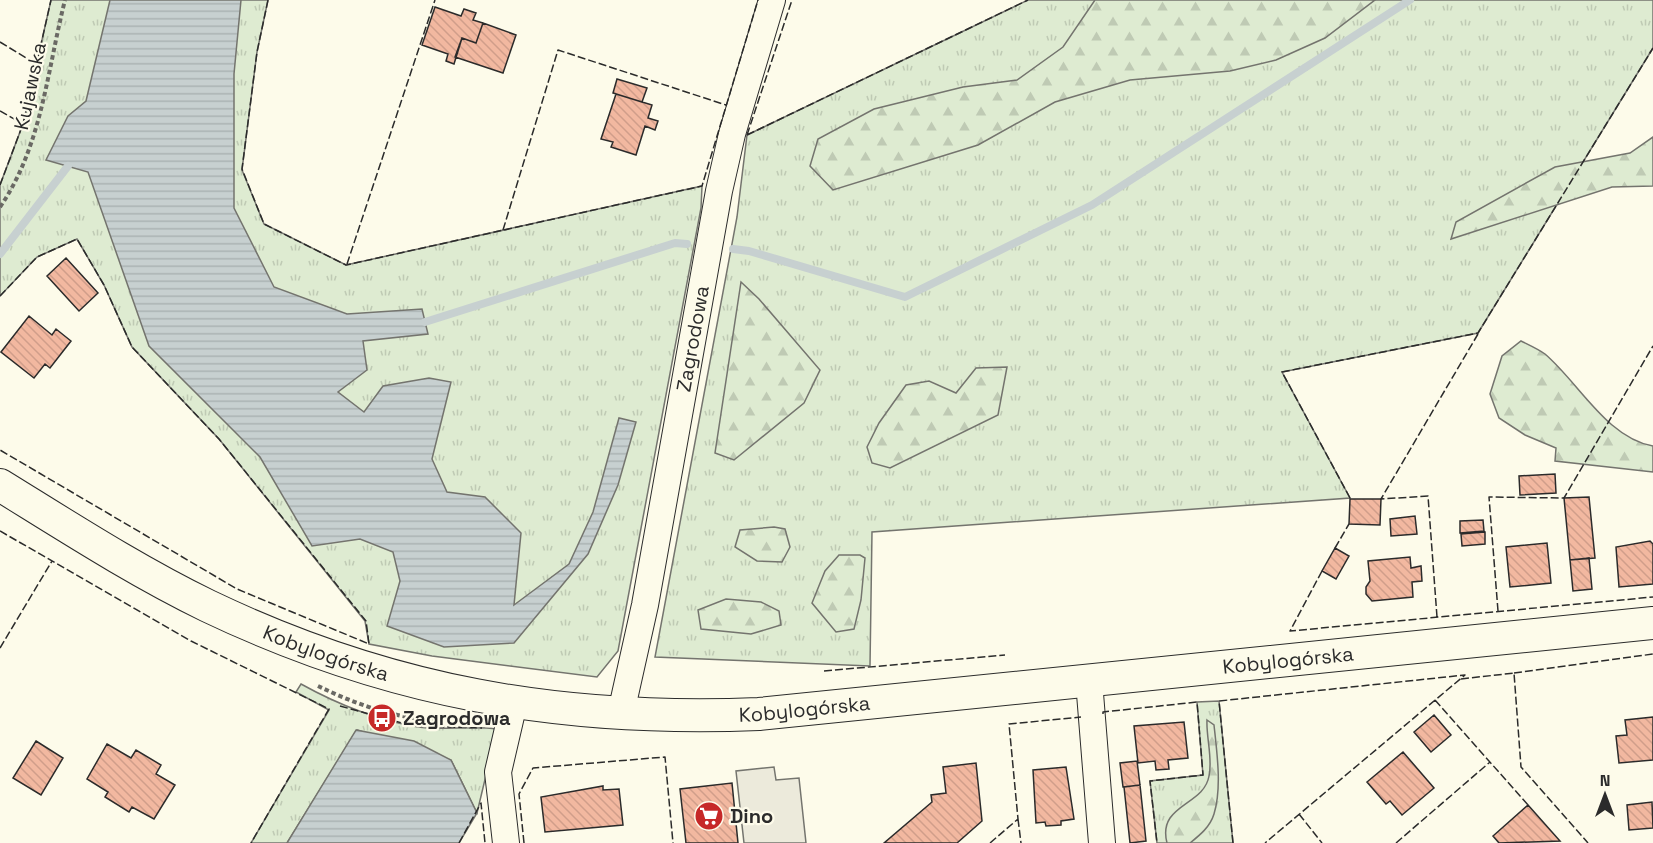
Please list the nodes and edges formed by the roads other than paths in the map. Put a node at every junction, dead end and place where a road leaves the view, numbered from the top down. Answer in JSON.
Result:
{"nodes":[{"id":1,"x":772,"y":0,"type":"edge"},
{"id":2,"x":0,"y":485,"type":"edge"},
{"id":3,"x":1653,"y":623,"type":"edge"},
{"id":4,"x":1089,"y":681,"type":"junction"},
{"id":5,"x":514,"y":703,"type":"junction"},
{"id":6,"x":624,"y":714,"type":"junction"},
{"id":7,"x":506,"y":843,"type":"edge"},
{"id":8,"x":1102,"y":843,"type":"edge"}],
"edges":[{"from":1,"to":6,"type":"street","name":"Zagrodowa"},
{"from":2,"to":5,"type":"street","name":"Kobylogórska"},
{"from":3,"to":4,"type":"street","name":"Kobylogórska"},
{"from":4,"to":6,"type":"street","name":"Kobylogórska"},
{"from":4,"to":8,"type":"street"},
{"from":5,"to":6,"type":"street","name":"Kobylogórska"},
{"from":5,"to":7,"type":"street"}]}
